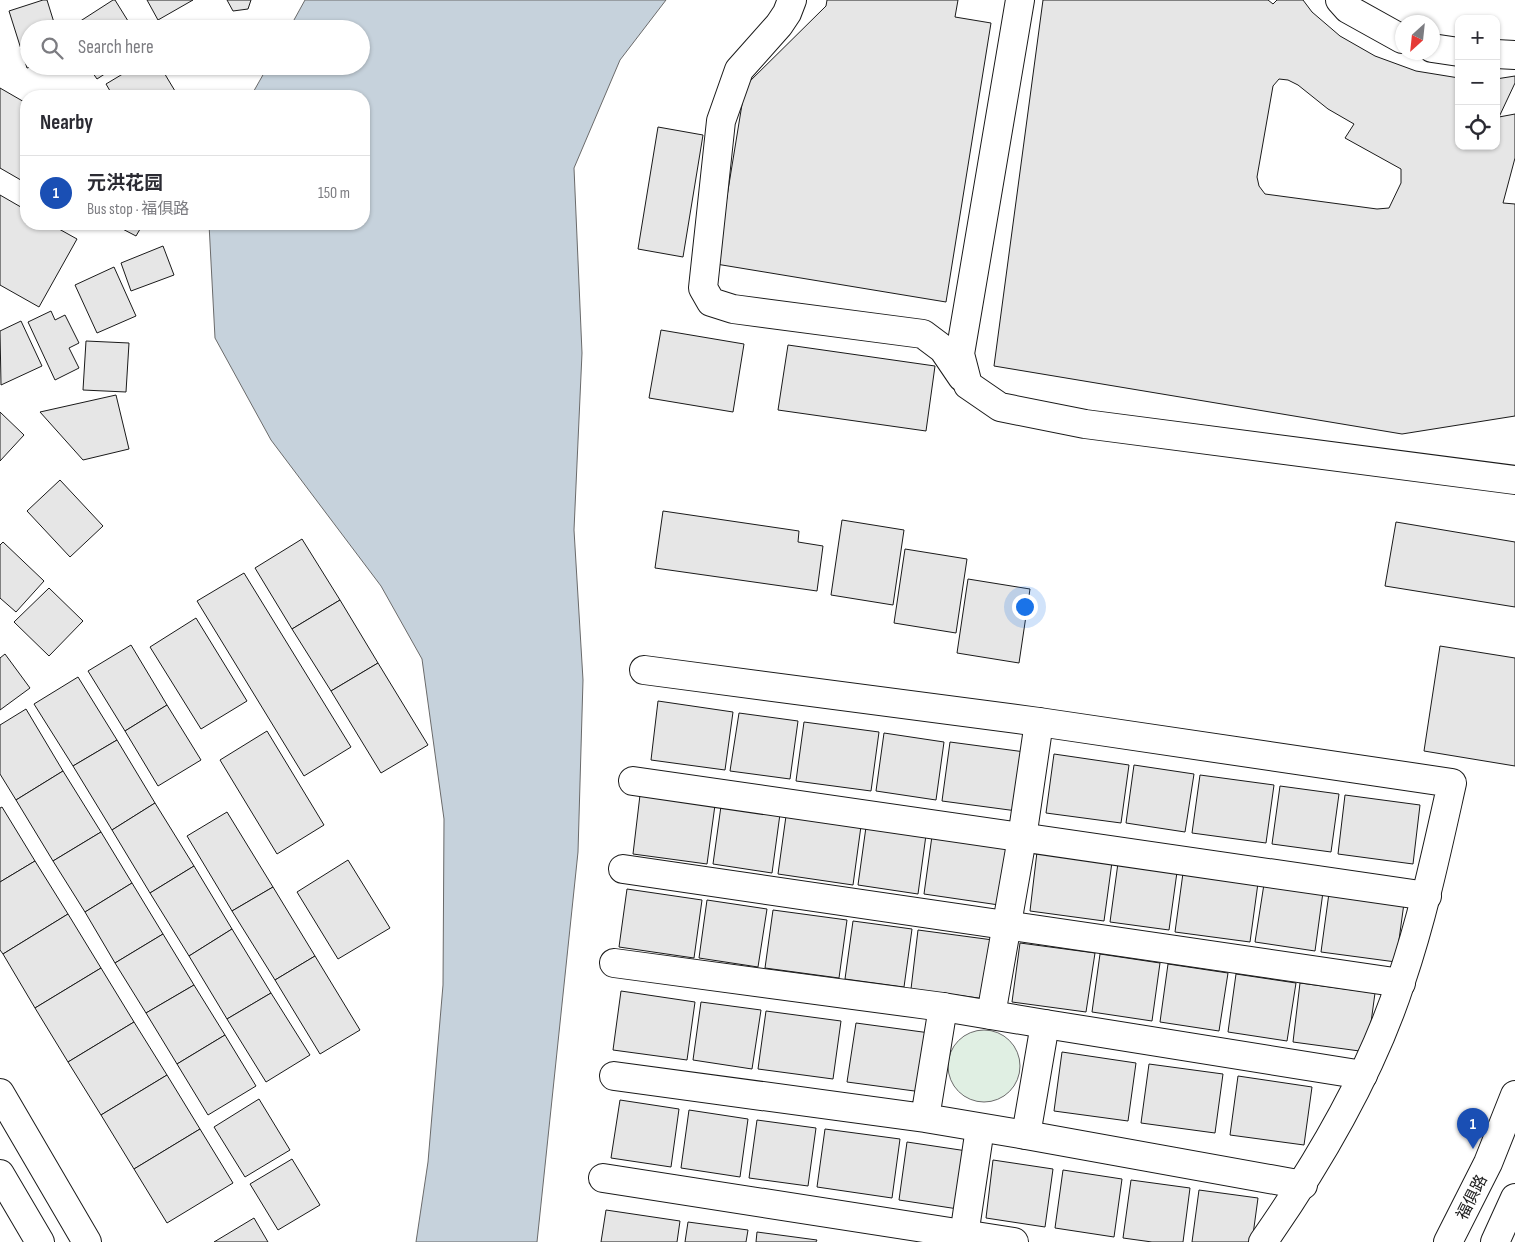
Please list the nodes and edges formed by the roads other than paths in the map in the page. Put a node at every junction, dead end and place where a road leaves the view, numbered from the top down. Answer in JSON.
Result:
{"nodes":[{"id":1,"x":792,"y":0,"type":"edge"},
{"id":2,"x":1020,"y":0,"type":"edge"},
{"id":3,"x":1340,"y":0,"type":"edge"},
{"id":4,"x":1395,"y":35,"type":"edge"},
{"id":5,"x":1440,"y":49,"type":"edge"},
{"id":6,"x":1455,"y":51,"type":"edge"},
{"id":7,"x":1500,"y":54,"type":"edge"},
{"id":8,"x":1515,"y":56,"type":"edge"},
{"id":9,"x":968,"y":385,"type":"junction"},
{"id":10,"x":1515,"y":480,"type":"edge"},
{"id":11,"x":644,"y":670,"type":"dead end"},
{"id":12,"x":1039,"y":722,"type":"junction"},
{"id":13,"x":633,"y":781,"type":"dead end"},
{"id":14,"x":1022,"y":838,"type":"junction"},
{"id":15,"x":623,"y":869,"type":"dead end"},
{"id":16,"x":1427,"y":896,"type":"junction"},
{"id":17,"x":1007,"y":925,"type":"junction"},
{"id":18,"x":614,"y":963,"type":"dead end"},
{"id":19,"x":1401,"y":983,"type":"junction"},
{"id":20,"x":943,"y":1007,"type":"junction"},
{"id":21,"x":991,"y":1015,"type":"junction"},
{"id":22,"x":1045,"y":1024,"type":"junction"},
{"id":23,"x":1363,"y":1075,"type":"junction"},
{"id":24,"x":614,"y":1076,"type":"dead end"},
{"id":25,"x":0,"y":1093,"type":"edge"},
{"id":26,"x":1515,"y":1095,"type":"edge"},
{"id":27,"x":925,"y":1118,"type":"junction"},
{"id":28,"x":980,"y":1128,"type":"junction"},
{"id":29,"x":1026,"y":1135,"type":"junction"},
{"id":30,"x":0,"y":1174,"type":"edge"},
{"id":31,"x":603,"y":1178,"type":"dead end"},
{"id":32,"x":1303,"y":1185,"type":"junction"},
{"id":33,"x":1515,"y":1198,"type":"edge"},
{"id":34,"x":964,"y":1238,"type":"edge"},
{"id":35,"x":40,"y":1242,"type":"edge"},
{"id":36,"x":88,"y":1242,"type":"edge"},
{"id":37,"x":1014,"y":1242,"type":"edge"},
{"id":38,"x":1264,"y":1242,"type":"edge"},
{"id":39,"x":1448,"y":1242,"type":"edge"},
{"id":40,"x":1495,"y":1242,"type":"edge"}],
"edges":[{"from":1,"to":9,"type":"street"},
{"from":2,"to":9,"type":"street"},
{"from":3,"to":4,"type":"street"},
{"from":5,"to":6,"type":"street"},
{"from":7,"to":8,"type":"street"},
{"from":9,"to":10,"type":"street"},
{"from":11,"to":12,"type":"street"},
{"from":12,"to":14,"type":"street"},
{"from":12,"to":16,"type":"street"},
{"from":13,"to":14,"type":"street"},
{"from":14,"to":16,"type":"street"},
{"from":14,"to":17,"type":"street"},
{"from":15,"to":17,"type":"street"},
{"from":16,"to":19,"type":"street"},
{"from":17,"to":19,"type":"street"},
{"from":17,"to":21,"type":"street"},
{"from":18,"to":20,"type":"street"},
{"from":19,"to":23,"type":"street"},
{"from":20,"to":21,"type":"street"},
{"from":20,"to":27,"type":"street"},
{"from":21,"to":22,"type":"street"},
{"from":22,"to":23,"type":"street"},
{"from":22,"to":29,"type":"street"},
{"from":23,"to":32,"type":"street"},
{"from":24,"to":27,"type":"street"},
{"from":25,"to":36,"type":"street"},
{"from":26,"to":39,"type":"street","name":"福俱路"},
{"from":27,"to":28,"type":"street"},
{"from":28,"to":29,"type":"street"},
{"from":28,"to":34,"type":"street"},
{"from":29,"to":32,"type":"street"},
{"from":30,"to":35,"type":"street"},
{"from":31,"to":34,"type":"street"},
{"from":32,"to":38,"type":"street"},
{"from":33,"to":40,"type":"street"},
{"from":34,"to":37,"type":"street"}]}
